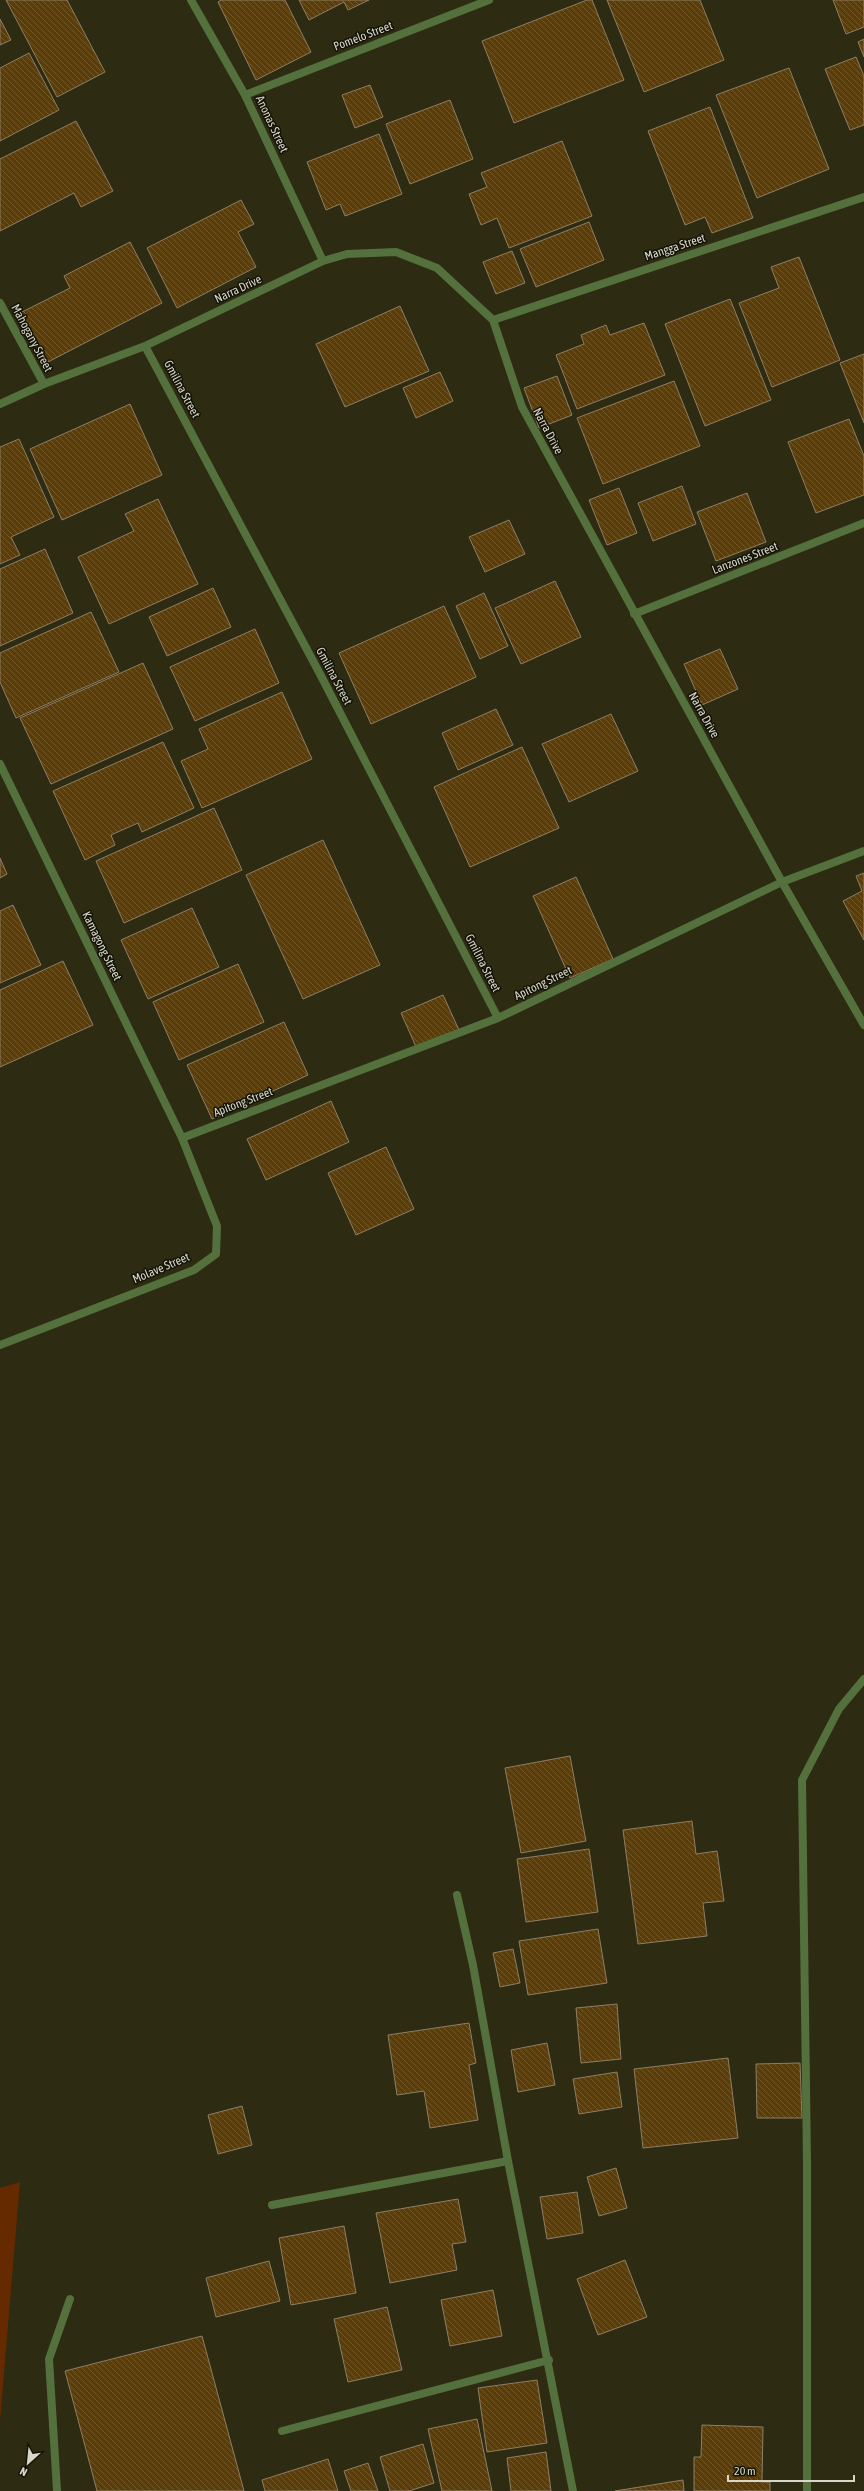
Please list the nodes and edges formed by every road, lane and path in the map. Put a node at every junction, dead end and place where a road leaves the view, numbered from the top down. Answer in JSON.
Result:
{"nodes":[{"id":1,"x":191,"y":0,"type":"edge"},
{"id":2,"x":489,"y":0,"type":"edge"},
{"id":3,"x":245,"y":95,"type":"junction"},
{"id":4,"x":864,"y":197,"type":"edge"},
{"id":5,"x":323,"y":261,"type":"junction"},
{"id":6,"x":0,"y":303,"type":"edge"},
{"id":7,"x":493,"y":320,"type":"junction"},
{"id":8,"x":145,"y":346,"type":"junction"},
{"id":9,"x":44,"y":384,"type":"junction"},
{"id":10,"x":0,"y":404,"type":"edge"},
{"id":11,"x":864,"y":524,"type":"edge"},
{"id":12,"x":634,"y":614,"type":"junction"},
{"id":13,"x":0,"y":764,"type":"edge"},
{"id":14,"x":864,"y":851,"type":"edge"},
{"id":15,"x":782,"y":882,"type":"junction"},
{"id":16,"x":498,"y":1018,"type":"junction"},
{"id":17,"x":864,"y":1025,"type":"edge"},
{"id":18,"x":182,"y":1138,"type":"junction"},
{"id":19,"x":0,"y":1345,"type":"edge"},
{"id":20,"x":864,"y":1679,"type":"edge"},
{"id":21,"x":456,"y":1895,"type":"dead end"},
{"id":22,"x":508,"y":2161,"type":"junction"},
{"id":23,"x":272,"y":2204,"type":"dead end"},
{"id":24,"x":70,"y":2299,"type":"dead end"},
{"id":25,"x":549,"y":2360,"type":"junction"},
{"id":26,"x":282,"y":2430,"type":"dead end"},
{"id":27,"x":57,"y":2491,"type":"edge"},
{"id":28,"x":573,"y":2491,"type":"edge"},
{"id":29,"x":808,"y":2491,"type":"edge"}],
"edges":[{"from":1,"to":3,"type":"street","name":"Anonas Street"},
{"from":2,"to":3,"type":"street","name":"Pomelo Street"},
{"from":3,"to":5,"type":"street","name":"Anonas Street"},
{"from":4,"to":7,"type":"street","name":"Mangga Street"},
{"from":5,"to":7,"type":"street","name":"Narra Drive"},
{"from":5,"to":8,"type":"street","name":"Narra Drive"},
{"from":6,"to":9,"type":"street","name":"Mahogany Street"},
{"from":7,"to":12,"type":"street","name":"Narra Drive"},
{"from":8,"to":9,"type":"street","name":"Narra Drive"},
{"from":8,"to":16,"type":"street","name":"Gmilina Street"},
{"from":9,"to":10,"type":"street","name":"Narra Drive"},
{"from":11,"to":12,"type":"street","name":"Lanzones Street"},
{"from":12,"to":15,"type":"street","name":"Narra Drive"},
{"from":13,"to":18,"type":"street","name":"Kamagong Street"},
{"from":14,"to":15,"type":"street","name":"Apitong Street"},
{"from":15,"to":16,"type":"street","name":"Apitong Street"},
{"from":15,"to":17,"type":"street","name":"Narra Drive"},
{"from":16,"to":18,"type":"street","name":"Apitong Street"},
{"from":18,"to":19,"type":"street","name":"Molave Street"},
{"from":20,"to":29,"type":"street"},
{"from":21,"to":22,"type":"street"},
{"from":22,"to":23,"type":"street"},
{"from":22,"to":25,"type":"street"},
{"from":24,"to":27,"type":"street"},
{"from":25,"to":26,"type":"street"},
{"from":25,"to":28,"type":"street"}]}
